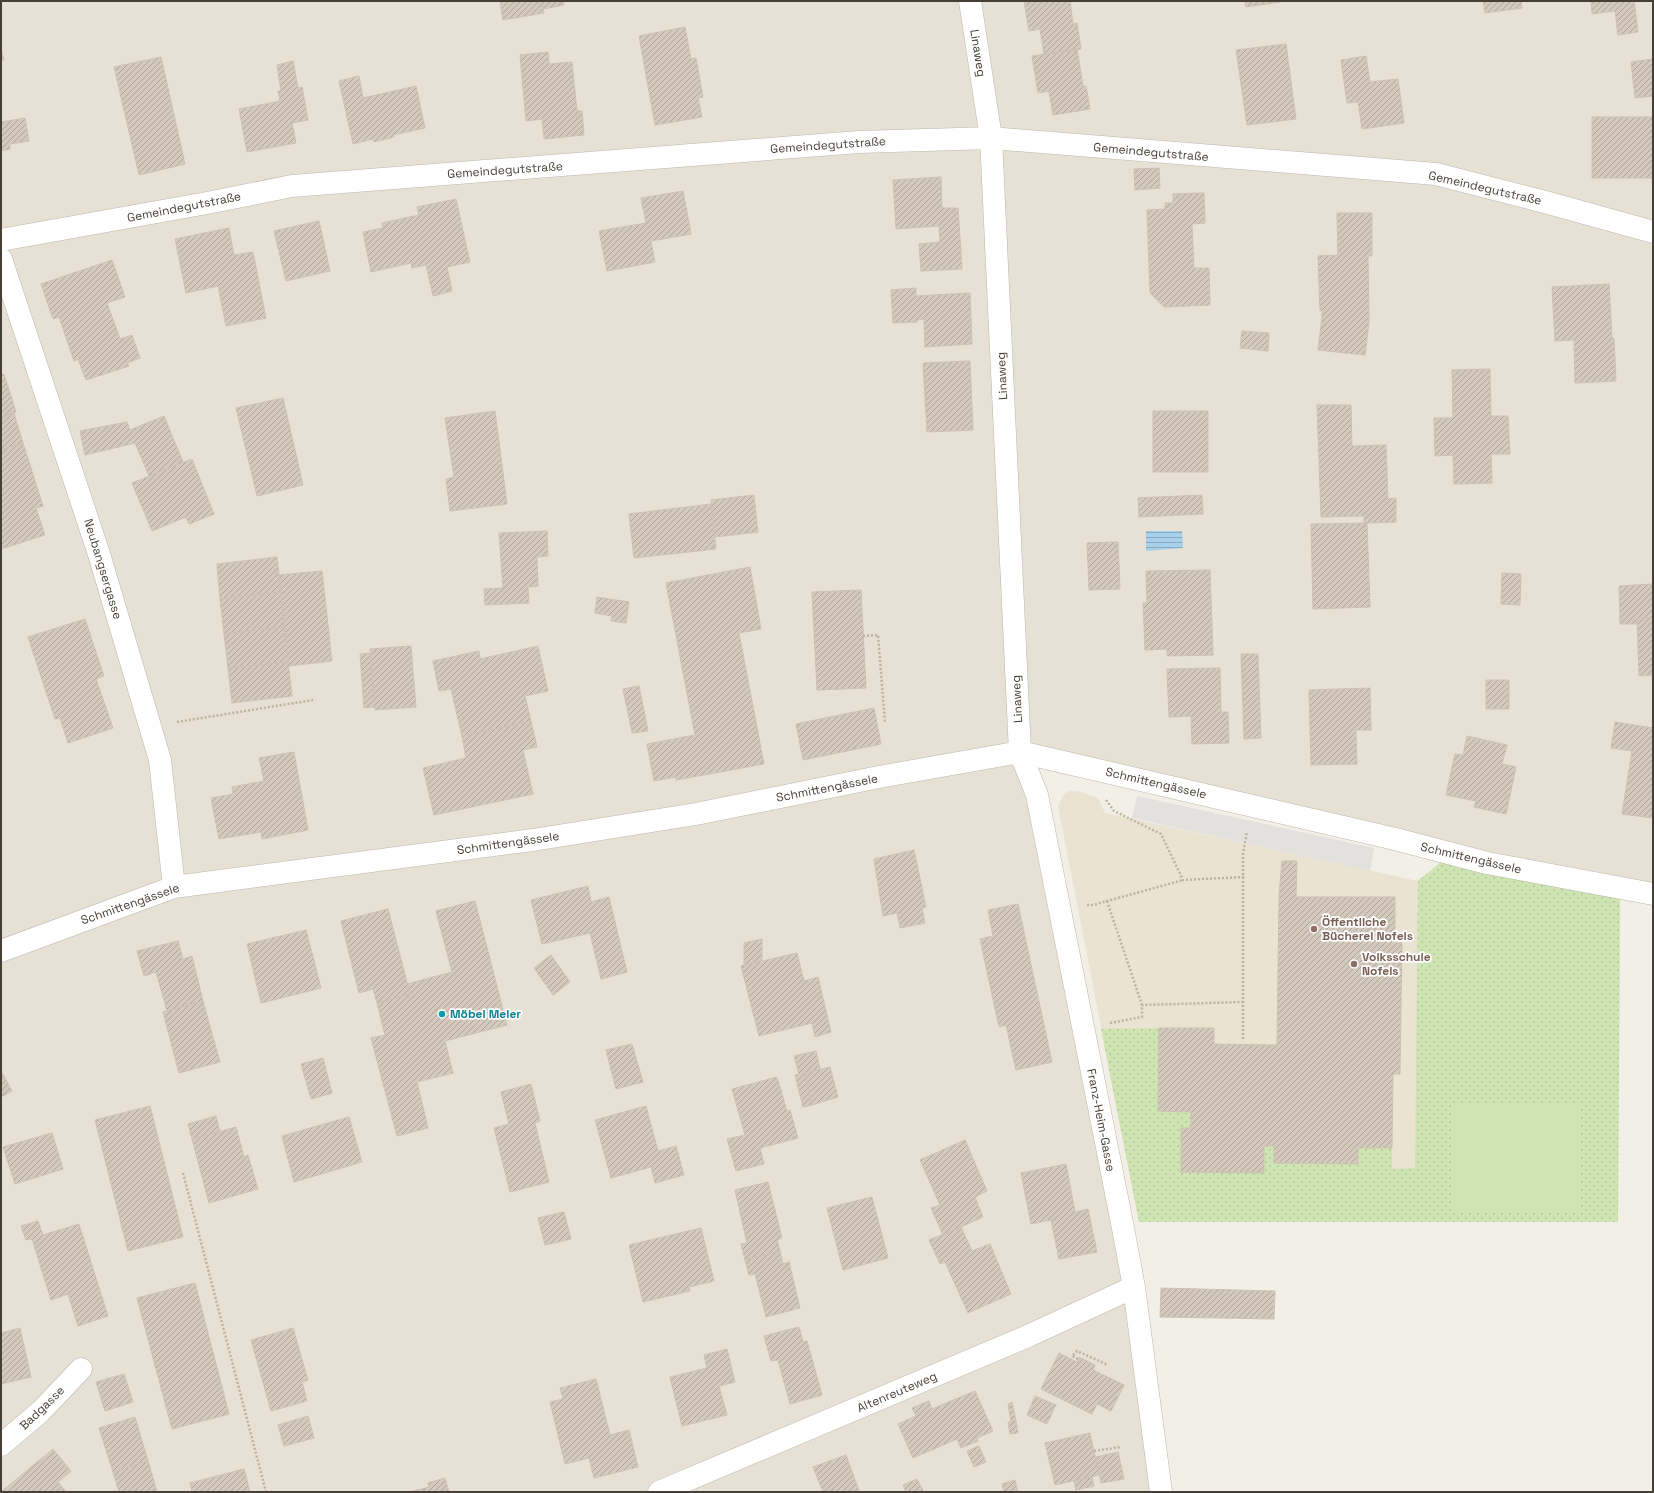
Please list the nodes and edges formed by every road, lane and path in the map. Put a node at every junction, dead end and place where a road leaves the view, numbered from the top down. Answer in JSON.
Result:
{"nodes":[{"id":1,"x":970,"y":1,"type":"edge"},
{"id":2,"x":991,"y":138,"type":"junction"},
{"id":3,"x":1653,"y":232,"type":"edge"},
{"id":4,"x":1,"y":240,"type":"edge"},
{"id":5,"x":1,"y":259,"type":"edge"},
{"id":6,"x":864,"y":636,"type":"dead end"},
{"id":7,"x":313,"y":700,"type":"dead end"},
{"id":8,"x":885,"y":723,"type":"dead end"},
{"id":9,"x":150,"y":726,"type":"junction"},
{"id":10,"x":1020,"y":752,"type":"junction"},
{"id":11,"x":1100,"y":770,"type":"junction"},
{"id":12,"x":1252,"y":806,"type":"junction"},
{"id":13,"x":1244,"y":877,"type":"junction"},
{"id":14,"x":1183,"y":880,"type":"junction"},
{"id":15,"x":174,"y":887,"type":"junction"},
{"id":16,"x":1653,"y":894,"type":"edge"},
{"id":17,"x":1058,"y":901,"type":"junction"},
{"id":18,"x":1107,"y":901,"type":"junction"},
{"id":19,"x":1,"y":951,"type":"edge"},
{"id":20,"x":1243,"y":1002,"type":"junction"},
{"id":21,"x":1142,"y":1005,"type":"junction"},
{"id":22,"x":1083,"y":1028,"type":"junction"},
{"id":23,"x":1243,"y":1039,"type":"dead end"},
{"id":24,"x":183,"y":1172,"type":"dead end"},
{"id":25,"x":1134,"y":1287,"type":"junction"},
{"id":26,"x":1078,"y":1359,"type":"dead end"},
{"id":27,"x":1108,"y":1365,"type":"dead end"},
{"id":28,"x":81,"y":1369,"type":"dead end"},
{"id":29,"x":1,"y":1445,"type":"edge"},
{"id":30,"x":1121,"y":1447,"type":"dead end"},
{"id":31,"x":1094,"y":1451,"type":"dead end"},
{"id":32,"x":266,"y":1492,"type":"edge"},
{"id":33,"x":659,"y":1492,"type":"edge"},
{"id":34,"x":1161,"y":1492,"type":"edge"}],
"edges":[{"from":1,"to":2,"type":"street","name":"Linaweg"},
{"from":2,"to":3,"type":"street","name":"Gemeindegutstraße"},
{"from":2,"to":4,"type":"street","name":"Gemeindegutstraße"},
{"from":2,"to":10,"type":"street","name":"Linaweg"},
{"from":5,"to":9,"type":"street","name":"Neubangsergasse"},
{"from":6,"to":8,"type":"path"},
{"from":7,"to":9,"type":"path"},
{"from":9,"to":15,"type":"street","name":"Neubangsergasse"},
{"from":10,"to":11,"type":"street","name":"Schmittengässele"},
{"from":10,"to":15,"type":"street","name":"Schmittengässele"},
{"from":10,"to":17,"type":"street","name":"Franz-Heim-Gasse"},
{"from":11,"to":12,"type":"street","name":"Schmittengässele"},
{"from":11,"to":14,"type":"path"},
{"from":12,"to":13,"type":"path"},
{"from":12,"to":16,"type":"street","name":"Schmittengässele"},
{"from":13,"to":14,"type":"path"},
{"from":13,"to":20,"type":"path"},
{"from":14,"to":18,"type":"path"},
{"from":15,"to":19,"type":"street","name":"Schmittengässele"},
{"from":17,"to":18,"type":"path"},
{"from":17,"to":22,"type":"street","name":"Franz-Heim-Gasse"},
{"from":18,"to":21,"type":"path"},
{"from":20,"to":21,"type":"path"},
{"from":20,"to":23,"type":"path"},
{"from":21,"to":22,"type":"path"},
{"from":22,"to":25,"type":"street","name":"Franz-Heim-Gasse"},
{"from":24,"to":32,"type":"path"},
{"from":25,"to":33,"type":"street","name":"Altenreuteweg"},
{"from":25,"to":34,"type":"street","name":"Franz-Heim-Gasse"},
{"from":26,"to":27,"type":"path"},
{"from":28,"to":29,"type":"street","name":"Badgasse"},
{"from":30,"to":31,"type":"path"}]}
